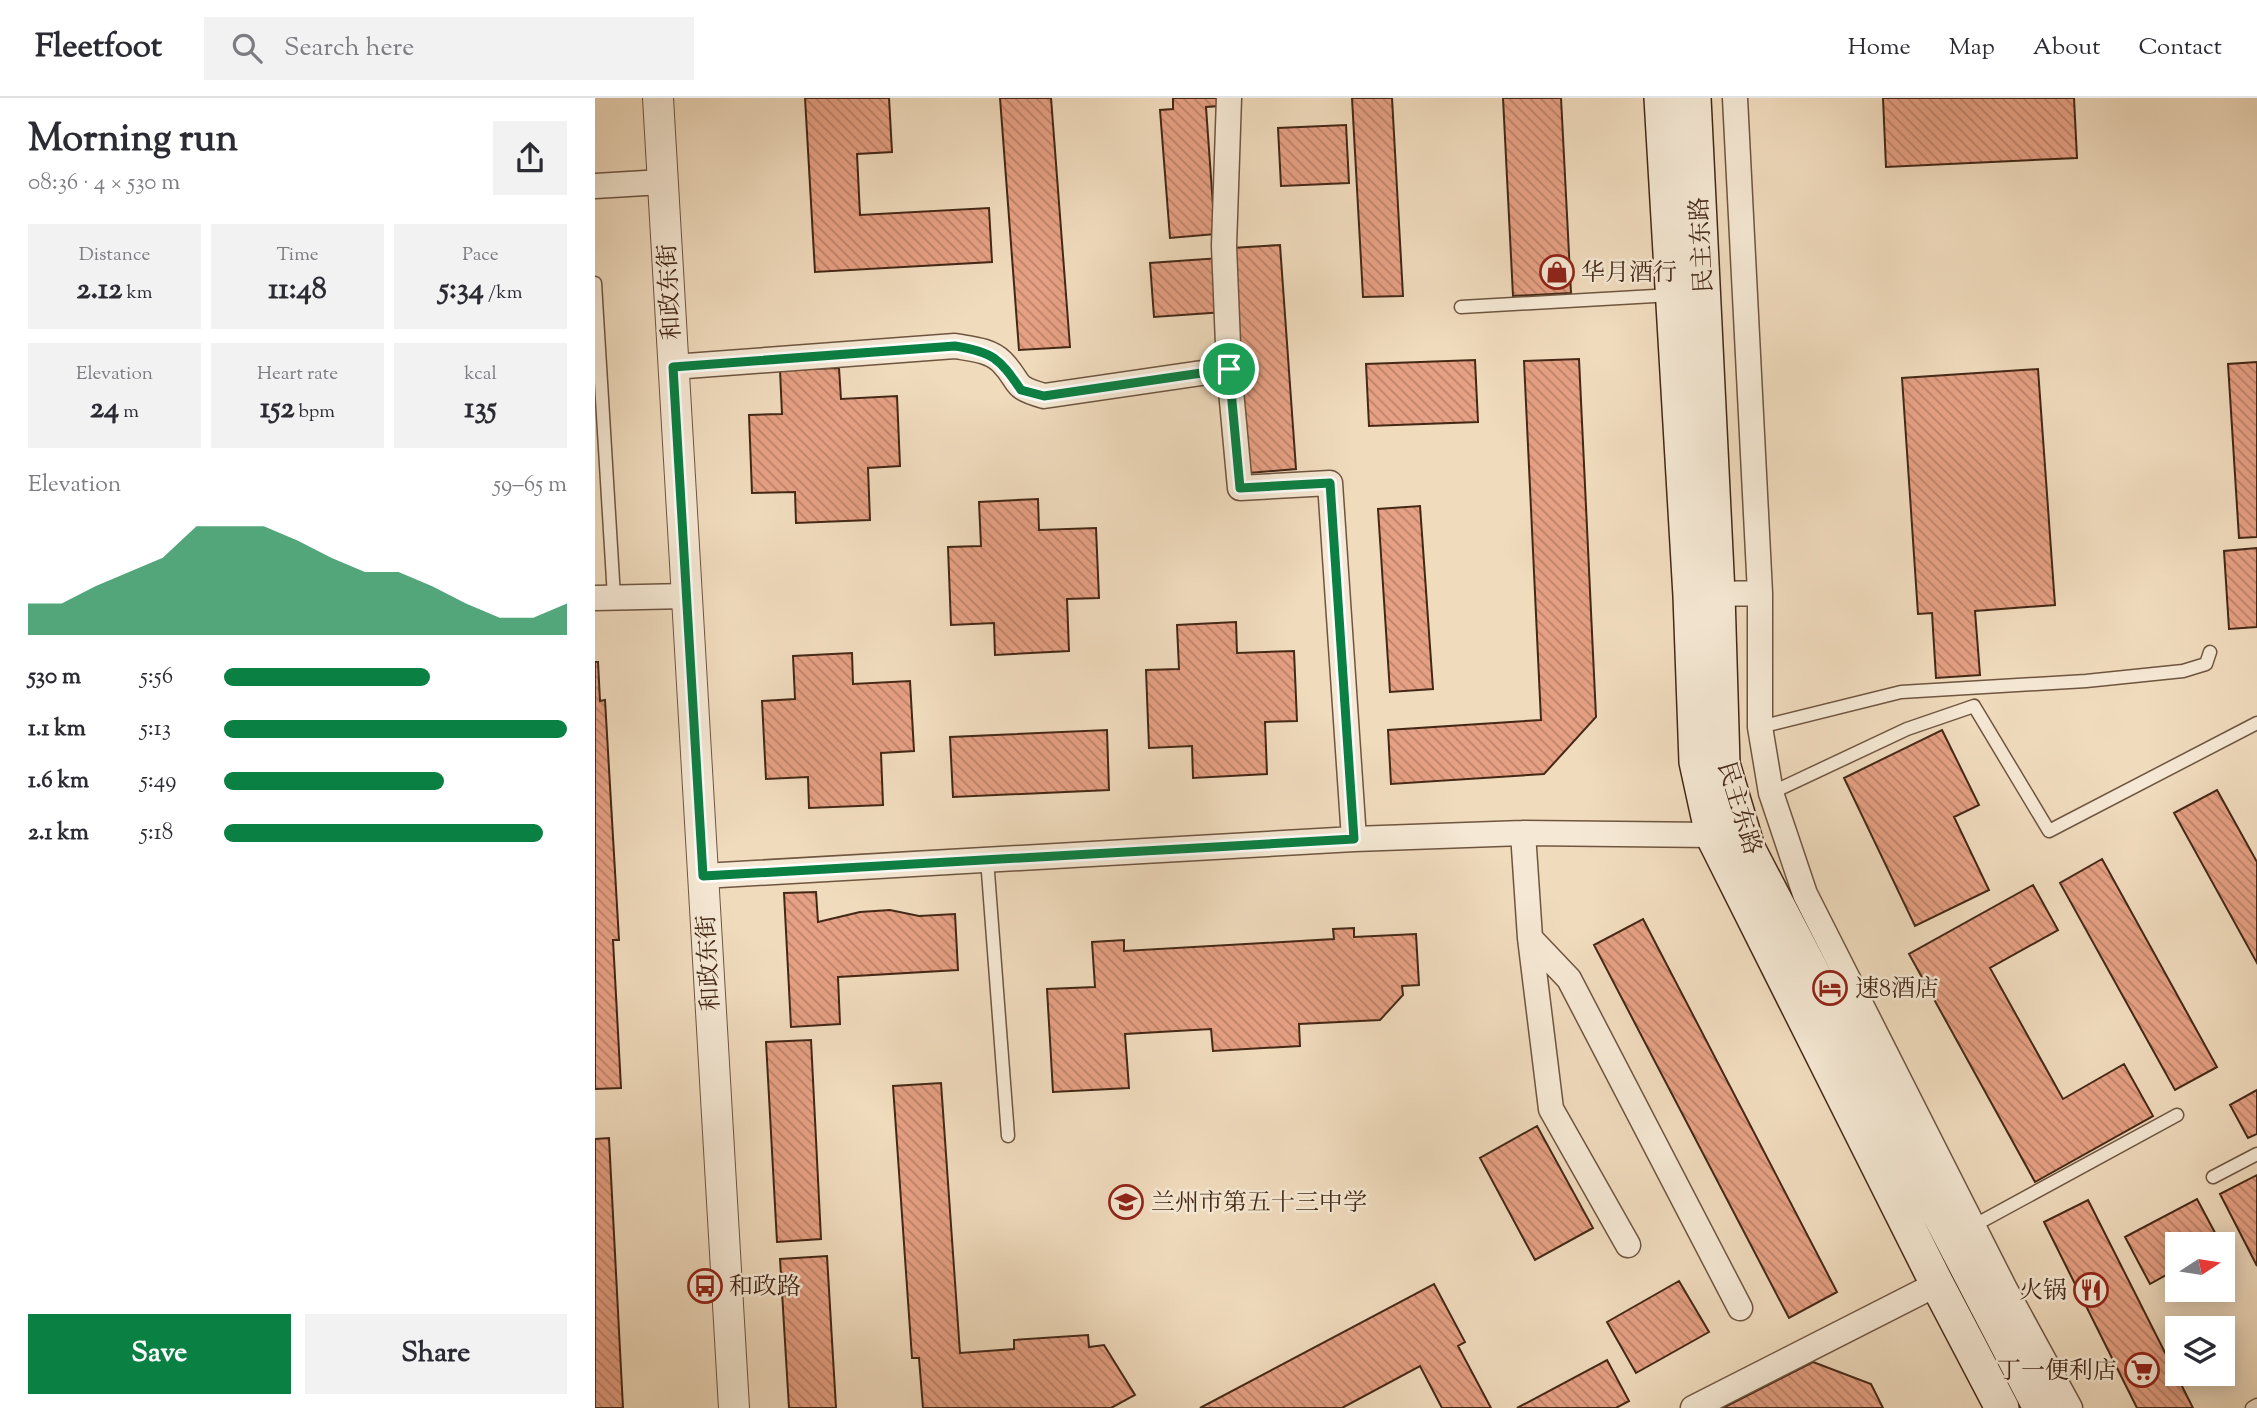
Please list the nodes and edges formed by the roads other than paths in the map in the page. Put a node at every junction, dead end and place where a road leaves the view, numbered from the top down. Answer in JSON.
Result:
{"nodes":[{"id":1,"x":658,"y":98,"type":"edge"},
{"id":2,"x":1229,"y":98,"type":"edge"},
{"id":3,"x":1661,"y":98,"type":"edge"},
{"id":4,"x":1694,"y":98,"type":"edge"},
{"id":5,"x":1735,"y":98,"type":"edge"},
{"id":6,"x":663,"y":181,"type":"junction"},
{"id":7,"x":595,"y":186,"type":"edge"},
{"id":8,"x":595,"y":283,"type":"edge"},
{"id":9,"x":1672,"y":295,"type":"junction"},
{"id":10,"x":1461,"y":307,"type":"dead end"},
{"id":11,"x":673,"y":367,"type":"junction"},
{"id":12,"x":1229,"y":369,"type":"junction"},
{"id":13,"x":1760,"y":593,"type":"junction"},
{"id":14,"x":1718,"y":594,"type":"junction"},
{"id":15,"x":687,"y":596,"type":"junction"},
{"id":16,"x":605,"y":597,"type":"edge"},
{"id":17,"x":2210,"y":652,"type":"dead end"},
{"id":18,"x":2257,"y":723,"type":"edge"},
{"id":19,"x":1760,"y":727,"type":"junction"},
{"id":20,"x":1771,"y":793,"type":"junction"},
{"id":21,"x":1523,"y":833,"type":"junction"},
{"id":22,"x":1712,"y":835,"type":"junction"},
{"id":23,"x":1354,"y":839,"type":"junction"},
{"id":24,"x":987,"y":859,"type":"junction"},
{"id":25,"x":703,"y":876,"type":"junction"},
{"id":26,"x":1530,"y":937,"type":"junction"},
{"id":27,"x":2178,"y":1115,"type":"dead end"},
{"id":28,"x":1008,"y":1136,"type":"dead end"},
{"id":29,"x":2257,"y":1154,"type":"edge"},
{"id":30,"x":2213,"y":1177,"type":"dead end"},
{"id":31,"x":1973,"y":1226,"type":"junction"},
{"id":32,"x":1627,"y":1245,"type":"dead end"},
{"id":33,"x":1937,"y":1284,"type":"junction"},
{"id":34,"x":1740,"y":1308,"type":"dead end"},
{"id":35,"x":2257,"y":1405,"type":"edge"},
{"id":36,"x":734,"y":1408,"type":"edge"},
{"id":37,"x":1693,"y":1408,"type":"edge"},
{"id":38,"x":2002,"y":1408,"type":"edge"},
{"id":39,"x":2040,"y":1408,"type":"edge"},
{"id":40,"x":2070,"y":1408,"type":"edge"},
{"id":41,"x":2252,"y":1408,"type":"edge"}],
"edges":[{"from":1,"to":6,"type":"street","name":"和政东街"},
{"from":2,"to":12,"type":"street"},
{"from":3,"to":9,"type":"main road","name":"民主东路"},
{"from":4,"to":14,"type":"main road","name":"民主东路"},
{"from":5,"to":13,"type":"street","name":"民主东路"},
{"from":6,"to":7,"type":"street"},
{"from":6,"to":11,"type":"street","name":"和政东街"},
{"from":8,"to":16,"type":"lane"},
{"from":9,"to":10,"type":"lane"},
{"from":9,"to":22,"type":"main road","name":"民主东路"},
{"from":11,"to":12,"type":"street"},
{"from":11,"to":15,"type":"street","name":"和政东街"},
{"from":12,"to":23,"type":"street"},
{"from":13,"to":14,"type":"street"},
{"from":13,"to":19,"type":"street","name":"民主东路"},
{"from":14,"to":39,"type":"main road","name":"民主东路"},
{"from":15,"to":16,"type":"street"},
{"from":15,"to":25,"type":"street","name":"和政东街"},
{"from":17,"to":19,"type":"lane"},
{"from":18,"to":20,"type":"lane"},
{"from":19,"to":20,"type":"street","name":"民主东路"},
{"from":20,"to":31,"type":"street","name":"民主东路"},
{"from":21,"to":22,"type":"street"},
{"from":21,"to":23,"type":"street"},
{"from":21,"to":26,"type":"street"},
{"from":22,"to":33,"type":"main road","name":"民主东路"},
{"from":23,"to":24,"type":"street"},
{"from":24,"to":25,"type":"street"},
{"from":24,"to":28,"type":"lane"},
{"from":25,"to":36,"type":"street","name":"和政东街"},
{"from":26,"to":32,"type":"street"},
{"from":26,"to":34,"type":"street"},
{"from":27,"to":31,"type":"lane"},
{"from":29,"to":30,"type":"lane"},
{"from":31,"to":40,"type":"street","name":"民主东路"},
{"from":33,"to":37,"type":"street"},
{"from":33,"to":38,"type":"main road","name":"民主东路"},
{"from":35,"to":41,"type":"lane"}]}
